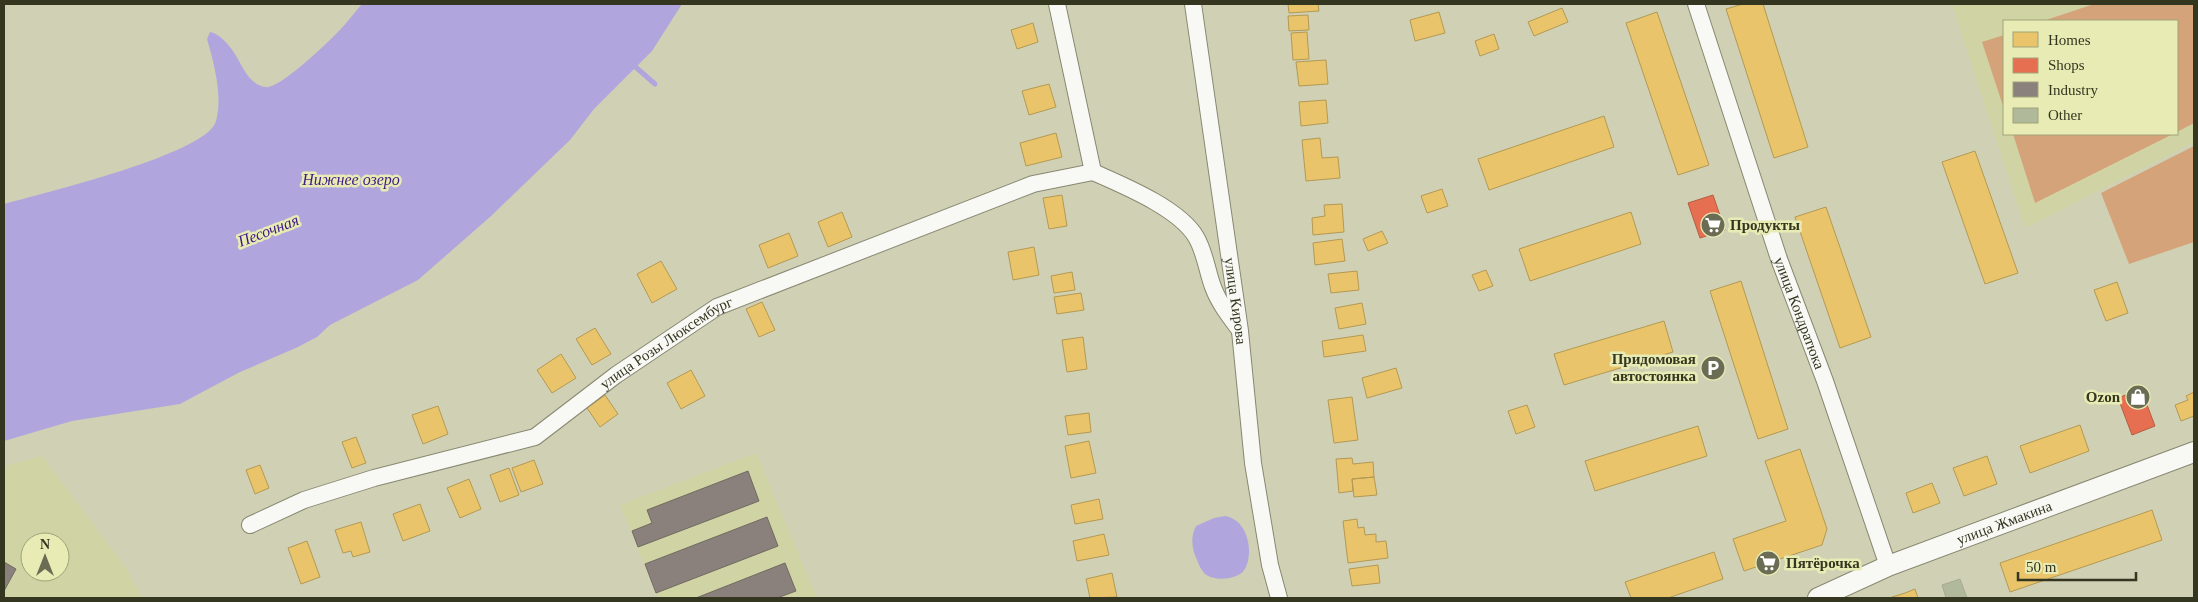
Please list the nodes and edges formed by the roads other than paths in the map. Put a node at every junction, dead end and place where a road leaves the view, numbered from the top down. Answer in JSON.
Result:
{"nodes":[{"id":1,"x":1057,"y":4,"type":"edge"},
{"id":2,"x":1193,"y":4,"type":"edge"},
{"id":3,"x":1696,"y":4,"type":"edge"},
{"id":4,"x":1093,"y":172,"type":"junction"},
{"id":5,"x":1240,"y":331,"type":"junction"},
{"id":6,"x":2194,"y":452,"type":"edge"},
{"id":7,"x":250,"y":525,"type":"dead end"},
{"id":8,"x":1888,"y":566,"type":"junction"},
{"id":9,"x":1279,"y":598,"type":"edge"},
{"id":10,"x":1818,"y":598,"type":"edge"}],
"edges":[{"from":1,"to":4,"type":"street"},
{"from":2,"to":5,"type":"street","name":"улица Кирова"},
{"from":3,"to":8,"type":"street","name":"улица Кондратюка"},
{"from":4,"to":5,"type":"street"},
{"from":4,"to":7,"type":"street","name":"улица Розы Люксембург"},
{"from":5,"to":9,"type":"street","name":"улица Кирова"},
{"from":6,"to":8,"type":"street","name":"улица Жмакина"},
{"from":8,"to":10,"type":"street","name":"улица Жмакина"}]}
